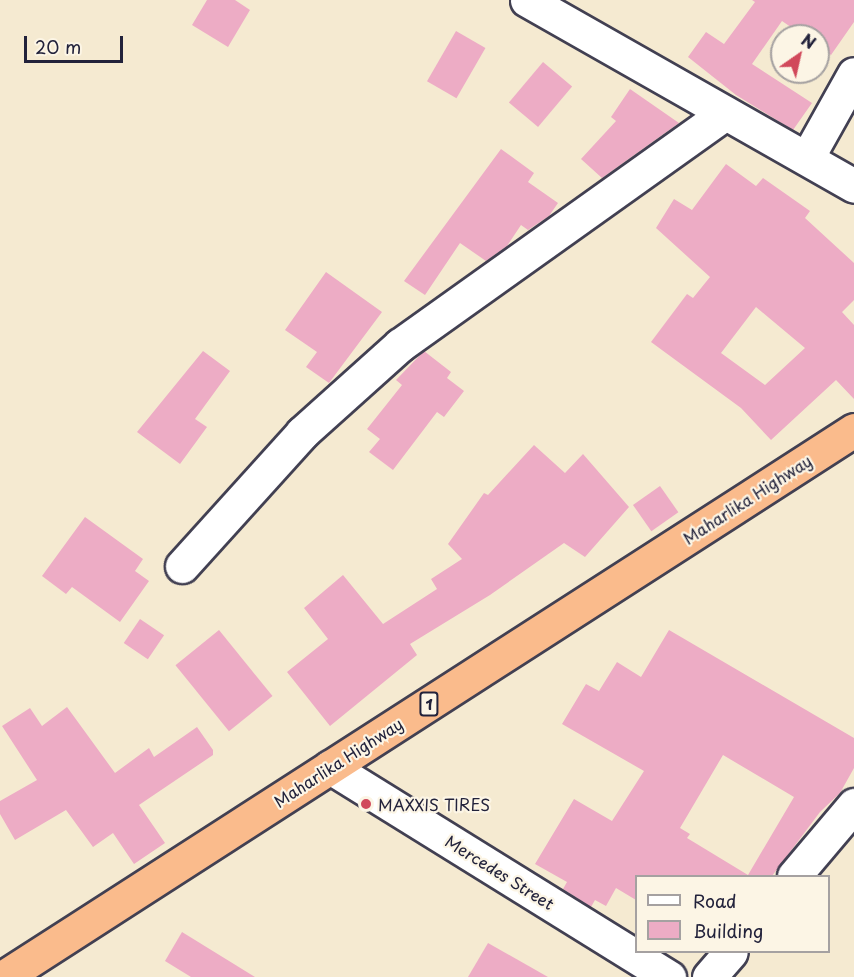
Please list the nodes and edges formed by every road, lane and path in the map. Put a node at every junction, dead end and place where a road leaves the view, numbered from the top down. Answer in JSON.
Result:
{"nodes":[{"id":1,"x":527,"y":0,"type":"edge"},
{"id":2,"x":854,"y":74,"type":"edge"},
{"id":3,"x":725,"y":113,"type":"junction"},
{"id":4,"x":807,"y":158,"type":"junction"},
{"id":5,"x":854,"y":186,"type":"edge"},
{"id":6,"x":854,"y":430,"type":"edge"},
{"id":7,"x":182,"y":566,"type":"dead end"},
{"id":8,"x":330,"y":767,"type":"junction"},
{"id":9,"x":854,"y":805,"type":"edge"},
{"id":10,"x":795,"y":875,"type":"edge"},
{"id":11,"x":729,"y":953,"type":"edge"},
{"id":12,"x":4,"y":977,"type":"edge"},
{"id":13,"x":669,"y":977,"type":"edge"},
{"id":14,"x":709,"y":977,"type":"edge"}],
"edges":[{"from":1,"to":3,"type":"street"},
{"from":2,"to":4,"type":"street"},
{"from":3,"to":4,"type":"street"},
{"from":3,"to":7,"type":"street"},
{"from":4,"to":5,"type":"street"},
{"from":6,"to":8,"type":"highway","name":"Maharlika Highway","number":"1"},
{"from":8,"to":12,"type":"highway","name":"Maharlika Highway","number":"1"},
{"from":8,"to":13,"type":"street","name":"Mercedes Street"},
{"from":9,"to":10,"type":"street"},
{"from":11,"to":14,"type":"street"}]}
